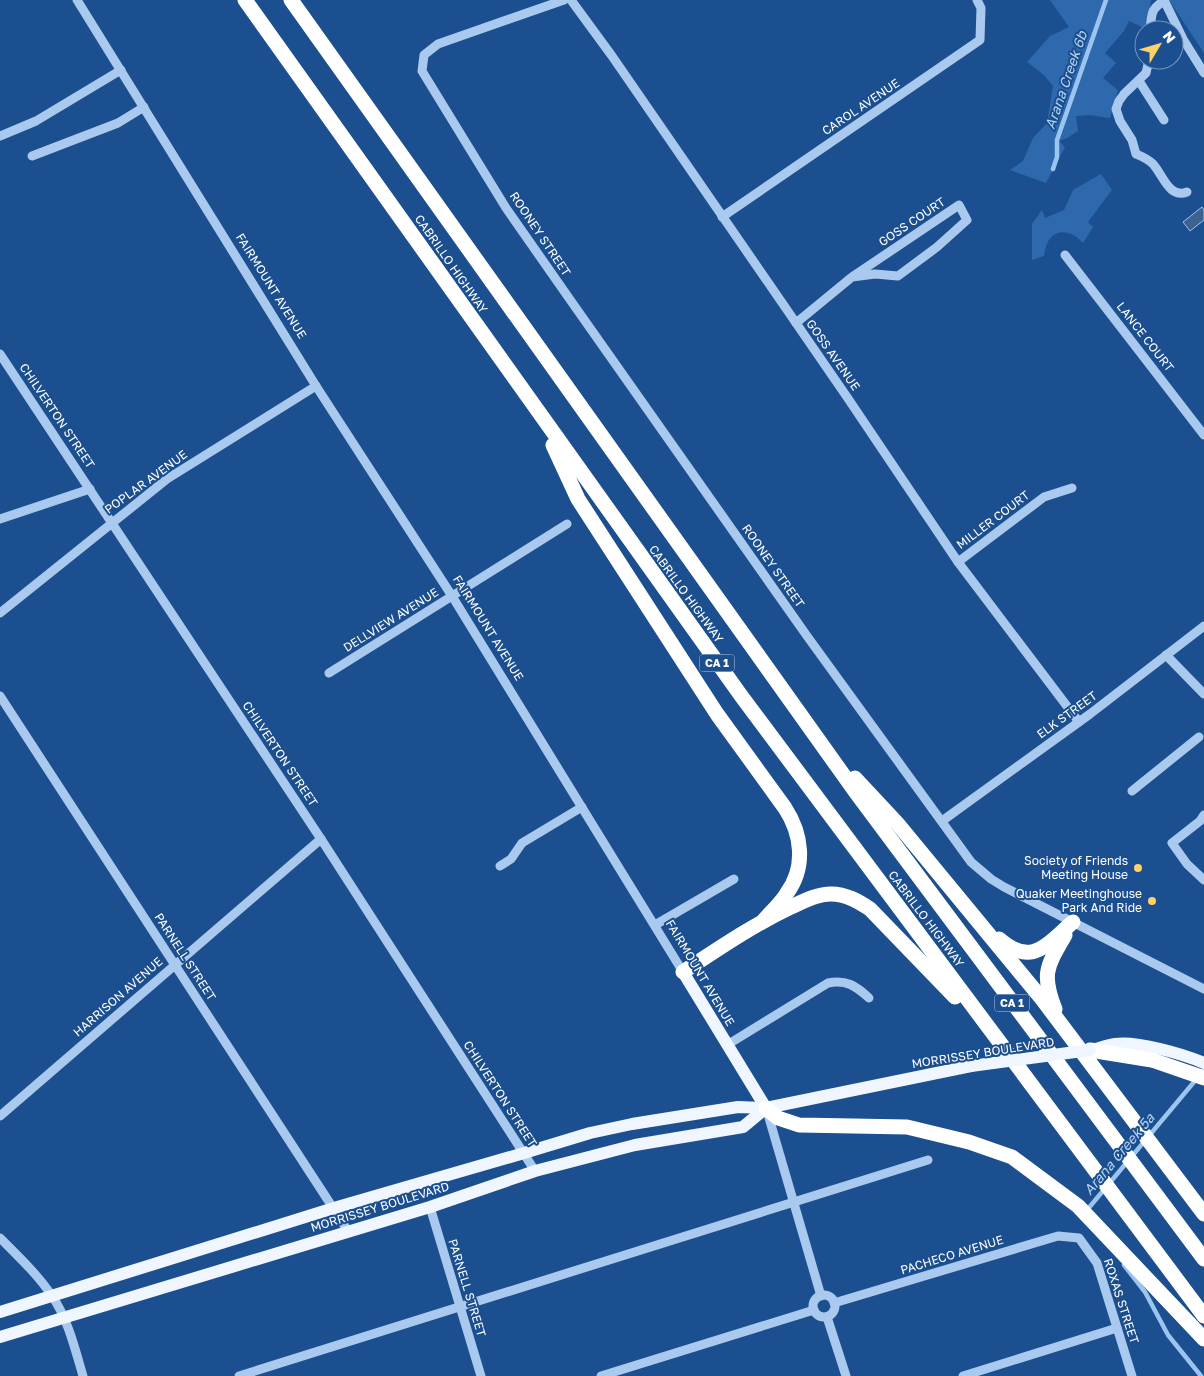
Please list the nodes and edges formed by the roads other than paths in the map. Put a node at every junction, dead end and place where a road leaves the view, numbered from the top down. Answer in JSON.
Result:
{"nodes":[{"id":1,"x":77,"y":0,"type":"edge"},
{"id":2,"x":245,"y":0,"type":"edge"},
{"id":3,"x":291,"y":0,"type":"edge"},
{"id":4,"x":564,"y":0,"type":"edge"},
{"id":5,"x":571,"y":0,"type":"edge"},
{"id":6,"x":977,"y":0,"type":"edge"},
{"id":7,"x":1164,"y":0,"type":"edge"},
{"id":8,"x":1152,"y":20,"type":"edge"},
{"id":9,"x":120,"y":70,"type":"junction"},
{"id":10,"x":1147,"y":70,"type":"edge"},
{"id":11,"x":1204,"y":73,"type":"edge"},
{"id":12,"x":1139,"y":81,"type":"junction"},
{"id":13,"x":144,"y":107,"type":"junction"},
{"id":14,"x":1164,"y":120,"type":"dead end"},
{"id":15,"x":0,"y":136,"type":"edge"},
{"id":16,"x":32,"y":156,"type":"dead end"},
{"id":17,"x":1187,"y":192,"type":"dead end"},
{"id":18,"x":722,"y":217,"type":"junction"},
{"id":19,"x":1065,"y":255,"type":"dead end"},
{"id":20,"x":852,"y":277,"type":"junction"},
{"id":21,"x":796,"y":323,"type":"junction"},
{"id":22,"x":0,"y":354,"type":"edge"},
{"id":23,"x":316,"y":386,"type":"junction"},
{"id":24,"x":538,"y":412,"type":"junction"},
{"id":25,"x":1204,"y":435,"type":"edge"},
{"id":26,"x":1072,"y":488,"type":"dead end"},
{"id":27,"x":90,"y":489,"type":"junction"},
{"id":28,"x":0,"y":518,"type":"edge"},
{"id":29,"x":112,"y":522,"type":"junction"},
{"id":30,"x":567,"y":524,"type":"dead end"},
{"id":31,"x":958,"y":562,"type":"junction"},
{"id":32,"x":452,"y":596,"type":"junction"},
{"id":33,"x":0,"y":613,"type":"edge"},
{"id":34,"x":1204,"y":626,"type":"edge"},
{"id":35,"x":1166,"y":655,"type":"junction"},
{"id":36,"x":329,"y":673,"type":"dead end"},
{"id":37,"x":1204,"y":694,"type":"edge"},
{"id":38,"x":0,"y":696,"type":"edge"},
{"id":39,"x":1079,"y":722,"type":"junction"},
{"id":40,"x":1199,"y":737,"type":"dead end"},
{"id":41,"x":823,"y":745,"type":"junction"},
{"id":42,"x":1132,"y":791,"type":"dead end"},
{"id":43,"x":582,"y":807,"type":"junction"},
{"id":44,"x":1204,"y":815,"type":"edge"},
{"id":45,"x":942,"y":820,"type":"junction"},
{"id":46,"x":321,"y":839,"type":"junction"},
{"id":47,"x":500,"y":866,"type":"dead end"},
{"id":48,"x":734,"y":879,"type":"dead end"},
{"id":49,"x":1204,"y":880,"type":"edge"},
{"id":50,"x":966,"y":906,"type":"junction"},
{"id":51,"x":764,"y":920,"type":"junction"},
{"id":52,"x":1072,"y":922,"type":"junction"},
{"id":53,"x":655,"y":925,"type":"junction"},
{"id":54,"x":174,"y":964,"type":"junction"},
{"id":55,"x":683,"y":972,"type":"junction"},
{"id":56,"x":1204,"y":989,"type":"edge"},
{"id":57,"x":869,"y":998,"type":"dead end"},
{"id":58,"x":1062,"y":1026,"type":"junction"},
{"id":59,"x":998,"y":1042,"type":"junction"},
{"id":60,"x":727,"y":1045,"type":"junction"},
{"id":61,"x":1090,"y":1050,"type":"joint"},
{"id":62,"x":1127,"y":1050,"type":"junction"},
{"id":63,"x":1204,"y":1063,"type":"edge"},
{"id":64,"x":1204,"y":1078,"type":"edge"},
{"id":65,"x":766,"y":1108,"type":"junction"},
{"id":66,"x":0,"y":1116,"type":"edge"},
{"id":67,"x":524,"y":1153,"type":"junction"},
{"id":68,"x":928,"y":1160,"type":"dead end"},
{"id":69,"x":535,"y":1171,"type":"junction"},
{"id":70,"x":793,"y":1202,"type":"junction"},
{"id":71,"x":334,"y":1208,"type":"junction"},
{"id":72,"x":430,"y":1208,"type":"junction"},
{"id":73,"x":1204,"y":1214,"type":"edge"},
{"id":74,"x":348,"y":1231,"type":"junction"},
{"id":75,"x":0,"y":1238,"type":"edge"},
{"id":76,"x":1078,"y":1238,"type":"joint"},
{"id":77,"x":1204,"y":1259,"type":"edge"},
{"id":78,"x":820,"y":1296,"type":"junction"},
{"id":79,"x":53,"y":1297,"type":"junction"},
{"id":80,"x":834,"y":1304,"type":"junction"},
{"id":81,"x":460,"y":1307,"type":"junction"},
{"id":82,"x":814,"y":1310,"type":"junction"},
{"id":83,"x":0,"y":1312,"type":"edge"},
{"id":84,"x":1204,"y":1316,"type":"edge"},
{"id":85,"x":827,"y":1317,"type":"junction"},
{"id":86,"x":63,"y":1318,"type":"junction"},
{"id":87,"x":1117,"y":1328,"type":"junction"},
{"id":88,"x":0,"y":1337,"type":"edge"},
{"id":89,"x":1204,"y":1339,"type":"edge"},
{"id":90,"x":83,"y":1376,"type":"edge"},
{"id":91,"x":239,"y":1376,"type":"edge"},
{"id":92,"x":481,"y":1376,"type":"edge"},
{"id":93,"x":601,"y":1376,"type":"edge"},
{"id":94,"x":846,"y":1376,"type":"edge"},
{"id":95,"x":963,"y":1376,"type":"edge"},
{"id":96,"x":1132,"y":1376,"type":"edge"}],
"edges":[{"from":1,"to":9,"type":"street","name":"FAIRMOUNT AVENUE"},
{"from":2,"to":24,"type":"highway","name":"CABRILLO HIGHWAY","number":"CA 1"},
{"from":3,"to":41,"type":"highway","name":"CABRILLO HIGHWAY","number":"CA 1"},
{"from":4,"to":45,"type":"street","name":"ROONEY STREET"},
{"from":5,"to":18,"type":"street","name":"GOSS AVENUE"},
{"from":6,"to":18,"type":"street","name":"CAROL AVENUE"},
{"from":7,"to":8,"type":"street"},
{"from":7,"to":11,"type":"street"},
{"from":9,"to":13,"type":"street","name":"FAIRMOUNT AVENUE"},
{"from":9,"to":15,"type":"street"},
{"from":10,"to":12,"type":"street"},
{"from":12,"to":14,"type":"street"},
{"from":12,"to":17,"type":"street"},
{"from":13,"to":16,"type":"street"},
{"from":13,"to":23,"type":"street","name":"FAIRMOUNT AVENUE"},
{"from":18,"to":21,"type":"street","name":"GOSS AVENUE"},
{"from":19,"to":25,"type":"street","name":"LANCE COURT"},
{"from":20,"to":20,"type":"street","name":"GOSS COURT"},
{"from":20,"to":21,"type":"street","name":"GOSS COURT"},
{"from":21,"to":31,"type":"street","name":"GOSS AVENUE"},
{"from":22,"to":27,"type":"street","name":"CHILVERTON STREET"},
{"from":23,"to":29,"type":"street","name":"POPLAR AVENUE"},
{"from":23,"to":32,"type":"street","name":"FAIRMOUNT AVENUE"},
{"from":24,"to":51,"type":"highway"},
{"from":24,"to":59,"type":"highway","name":"CABRILLO HIGHWAY","number":"CA 1"},
{"from":26,"to":31,"type":"street","name":"MILLER COURT"},
{"from":27,"to":28,"type":"street"},
{"from":27,"to":29,"type":"street","name":"CHILVERTON STREET"},
{"from":29,"to":33,"type":"street","name":"POPLAR AVENUE"},
{"from":29,"to":46,"type":"street","name":"CHILVERTON STREET"},
{"from":30,"to":32,"type":"street","name":"DELLVIEW AVENUE"},
{"from":31,"to":39,"type":"street","name":"GOSS AVENUE"},
{"from":32,"to":36,"type":"street","name":"DELLVIEW AVENUE"},
{"from":32,"to":43,"type":"street","name":"FAIRMOUNT AVENUE"},
{"from":34,"to":35,"type":"street","name":"ELK STREET"},
{"from":35,"to":37,"type":"street"},
{"from":35,"to":39,"type":"street","name":"ELK STREET"},
{"from":38,"to":54,"type":"street","name":"PARNELL STREET"},
{"from":39,"to":45,"type":"street","name":"ELK STREET"},
{"from":40,"to":42,"type":"street"},
{"from":41,"to":50,"type":"highway"},
{"from":41,"to":77,"type":"highway","name":"CABRILLO HIGHWAY","number":"CA 1"},
{"from":43,"to":47,"type":"street"},
{"from":43,"to":53,"type":"street","name":"FAIRMOUNT AVENUE"},
{"from":44,"to":49,"type":"street"},
{"from":45,"to":52,"type":"street","name":"ROONEY STREET"},
{"from":46,"to":54,"type":"street","name":"HARRISON AVENUE"},
{"from":46,"to":67,"type":"street","name":"CHILVERTON STREET"},
{"from":48,"to":53,"type":"street"},
{"from":50,"to":52,"type":"highway"},
{"from":50,"to":58,"type":"highway"},
{"from":51,"to":55,"type":"highway"},
{"from":51,"to":59,"type":"highway"},
{"from":52,"to":56,"type":"street","name":"ROONEY STREET"},
{"from":52,"to":58,"type":"highway"},
{"from":53,"to":55,"type":"street","name":"FAIRMOUNT AVENUE"},
{"from":54,"to":66,"type":"street","name":"HARRISON AVENUE"},
{"from":54,"to":71,"type":"street","name":"PARNELL STREET"},
{"from":55,"to":60,"type":"main road","name":"FAIRMOUNT AVENUE"},
{"from":57,"to":60,"type":"street"},
{"from":58,"to":73,"type":"highway"},
{"from":59,"to":84,"type":"highway","name":"CABRILLO HIGHWAY","number":"CA 1"},
{"from":60,"to":65,"type":"main road","name":"FAIRMOUNT AVENUE"},
{"from":61,"to":62,"type":"highway"},
{"from":61,"to":65,"type":"main road","name":"MORRISSEY BOULEVARD","bridge":true},
{"from":62,"to":63,"type":"main road"},
{"from":62,"to":64,"type":"highway"},
{"from":65,"to":67,"type":"main road","name":"MORRISSEY BOULEVARD"},
{"from":65,"to":69,"type":"main road","name":"MORRISSEY BOULEVARD"},
{"from":65,"to":70,"type":"street","name":"FAIRMOUNT AVENUE"},
{"from":65,"to":89,"type":"highway"},
{"from":67,"to":69,"type":"street","name":"CHILVERTON STREET"},
{"from":67,"to":71,"type":"main road","name":"MORRISSEY BOULEVARD"},
{"from":68,"to":70,"type":"street"},
{"from":69,"to":72,"type":"main road","name":"MORRISSEY BOULEVARD"},
{"from":70,"to":78,"type":"street","name":"FAIRMOUNT AVENUE"},
{"from":70,"to":81,"type":"street"},
{"from":71,"to":74,"type":"street","name":"PARNELL STREET"},
{"from":71,"to":79,"type":"main road","name":"MORRISSEY BOULEVARD"},
{"from":72,"to":74,"type":"main road","name":"MORRISSEY BOULEVARD"},
{"from":72,"to":81,"type":"street","name":"PARNELL STREET"},
{"from":74,"to":86,"type":"main road","name":"MORRISSEY BOULEVARD"},
{"from":75,"to":79,"type":"street"},
{"from":76,"to":80,"type":"street","name":"PACHECO AVENUE"},
{"from":76,"to":87,"type":"street","name":"ROXAS STREET"},
{"from":78,"to":80,"type":"street"},
{"from":78,"to":82,"type":"street"},
{"from":79,"to":83,"type":"main road","name":"MORRISSEY BOULEVARD"},
{"from":79,"to":86,"type":"street"},
{"from":80,"to":85,"type":"street"},
{"from":81,"to":91,"type":"street"},
{"from":81,"to":92,"type":"street","name":"PARNELL STREET"},
{"from":82,"to":85,"type":"street"},
{"from":82,"to":93,"type":"street"},
{"from":85,"to":94,"type":"street"},
{"from":86,"to":88,"type":"main road","name":"MORRISSEY BOULEVARD"},
{"from":86,"to":90,"type":"street"},
{"from":87,"to":95,"type":"street"},
{"from":87,"to":96,"type":"street","name":"ROXAS STREET"}]}
